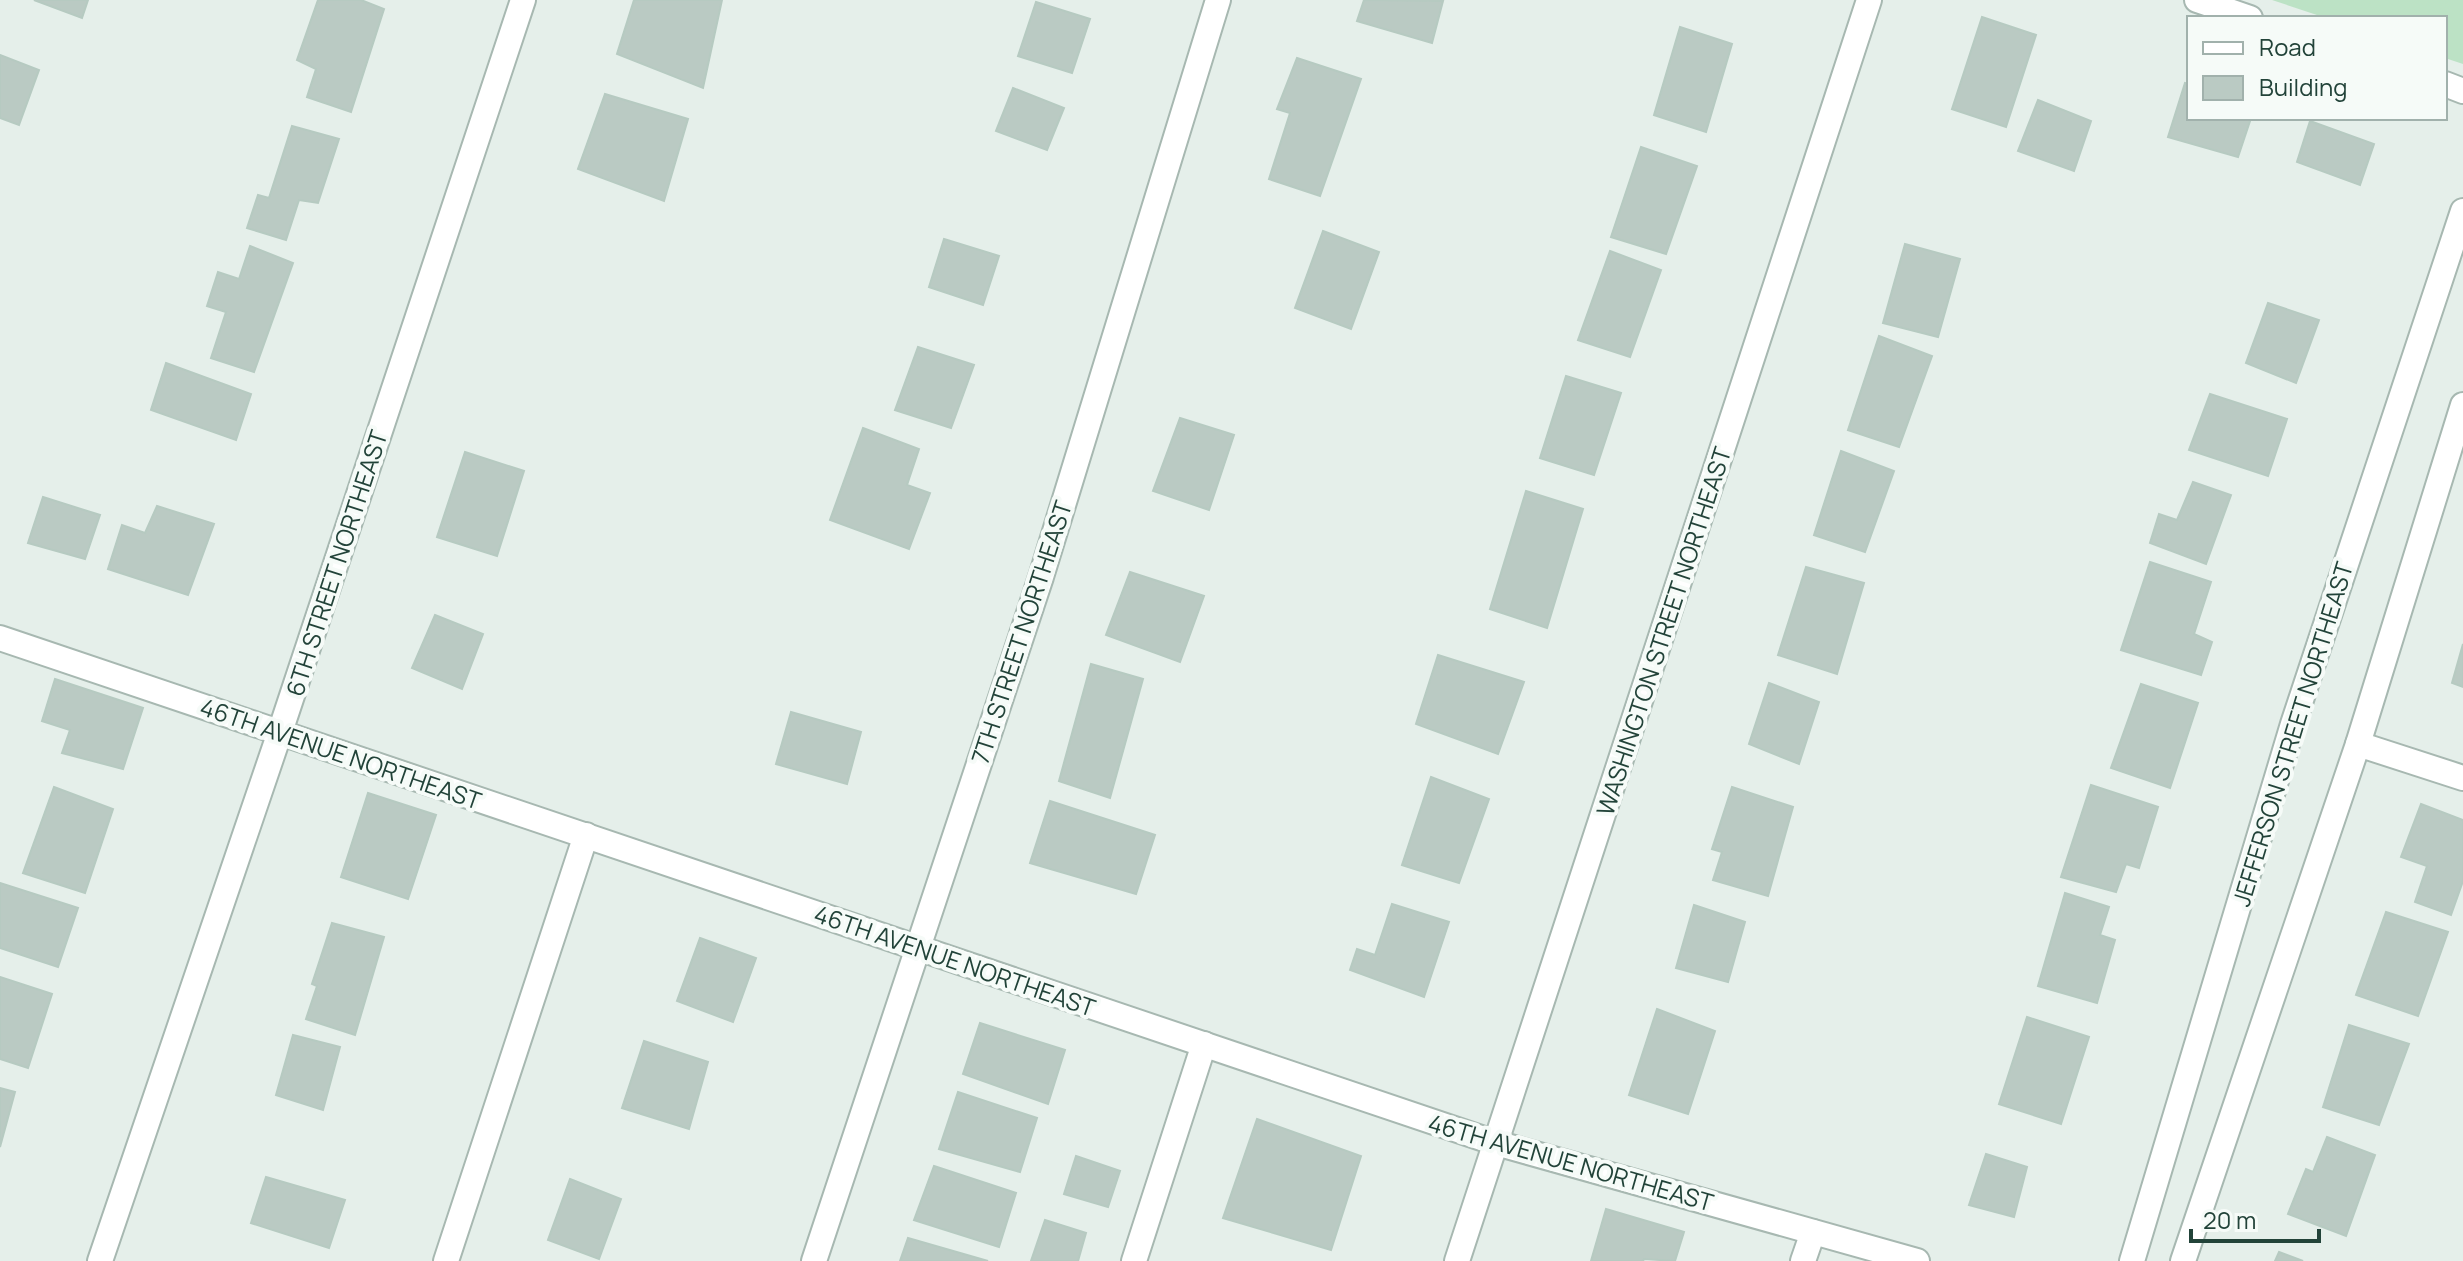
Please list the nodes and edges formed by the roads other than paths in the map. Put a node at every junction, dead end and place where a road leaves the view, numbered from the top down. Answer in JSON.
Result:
{"nodes":[{"id":1,"x":523,"y":0,"type":"edge"},
{"id":2,"x":1218,"y":0,"type":"edge"},
{"id":3,"x":1869,"y":0,"type":"edge"},
{"id":4,"x":2197,"y":0,"type":"edge"},
{"id":5,"x":2244,"y":16,"type":"edge"},
{"id":6,"x":2463,"y":211,"type":"edge"},
{"id":7,"x":2463,"y":405,"type":"edge"},
{"id":8,"x":0,"y":638,"type":"edge"},
{"id":9,"x":280,"y":732,"type":"junction"},
{"id":10,"x":2358,"y":744,"type":"junction"},
{"id":11,"x":2463,"y":778,"type":"edge"},
{"id":12,"x":586,"y":835,"type":"junction"},
{"id":13,"x":918,"y":948,"type":"junction"},
{"id":14,"x":1204,"y":1044,"type":"junction"},
{"id":15,"x":1496,"y":1143,"type":"junction"},
{"id":16,"x":1813,"y":1232,"type":"junction"},
{"id":17,"x":100,"y":1261,"type":"edge"},
{"id":18,"x":446,"y":1261,"type":"edge"},
{"id":19,"x":814,"y":1261,"type":"edge"},
{"id":20,"x":1134,"y":1261,"type":"edge"},
{"id":21,"x":1457,"y":1261,"type":"edge"},
{"id":22,"x":1803,"y":1261,"type":"edge"},
{"id":23,"x":1917,"y":1261,"type":"edge"},
{"id":24,"x":2132,"y":1261,"type":"edge"},
{"id":25,"x":2183,"y":1261,"type":"edge"}],
"edges":[{"from":1,"to":9,"type":"street","name":"6TH STREET NORTHEAST"},
{"from":2,"to":13,"type":"street","name":"7TH STREET NORTHEAST"},
{"from":3,"to":15,"type":"street","name":"WASHINGTON STREET NORTHEAST"},
{"from":4,"to":5,"type":"street"},
{"from":6,"to":24,"type":"street","name":"JEFFERSON STREET NORTHEAST"},
{"from":7,"to":10,"type":"street"},
{"from":8,"to":9,"type":"street","name":"46TH AVENUE NORTHEAST"},
{"from":9,"to":12,"type":"street","name":"46TH AVENUE NORTHEAST"},
{"from":9,"to":17,"type":"street","name":"6TH STREET NORTHEAST"},
{"from":10,"to":11,"type":"street"},
{"from":10,"to":25,"type":"street"},
{"from":12,"to":13,"type":"street","name":"46TH AVENUE NORTHEAST"},
{"from":12,"to":18,"type":"street"},
{"from":13,"to":14,"type":"street","name":"46TH AVENUE NORTHEAST"},
{"from":13,"to":19,"type":"street","name":"7TH STREET NORTHEAST"},
{"from":14,"to":15,"type":"street","name":"46TH AVENUE NORTHEAST"},
{"from":14,"to":20,"type":"street"},
{"from":15,"to":16,"type":"street","name":"46TH AVENUE NORTHEAST"},
{"from":15,"to":21,"type":"street","name":"WASHINGTON STREET NORTHEAST"},
{"from":16,"to":22,"type":"street"},
{"from":16,"to":23,"type":"street","name":"46TH AVENUE NORTHEAST"}]}
